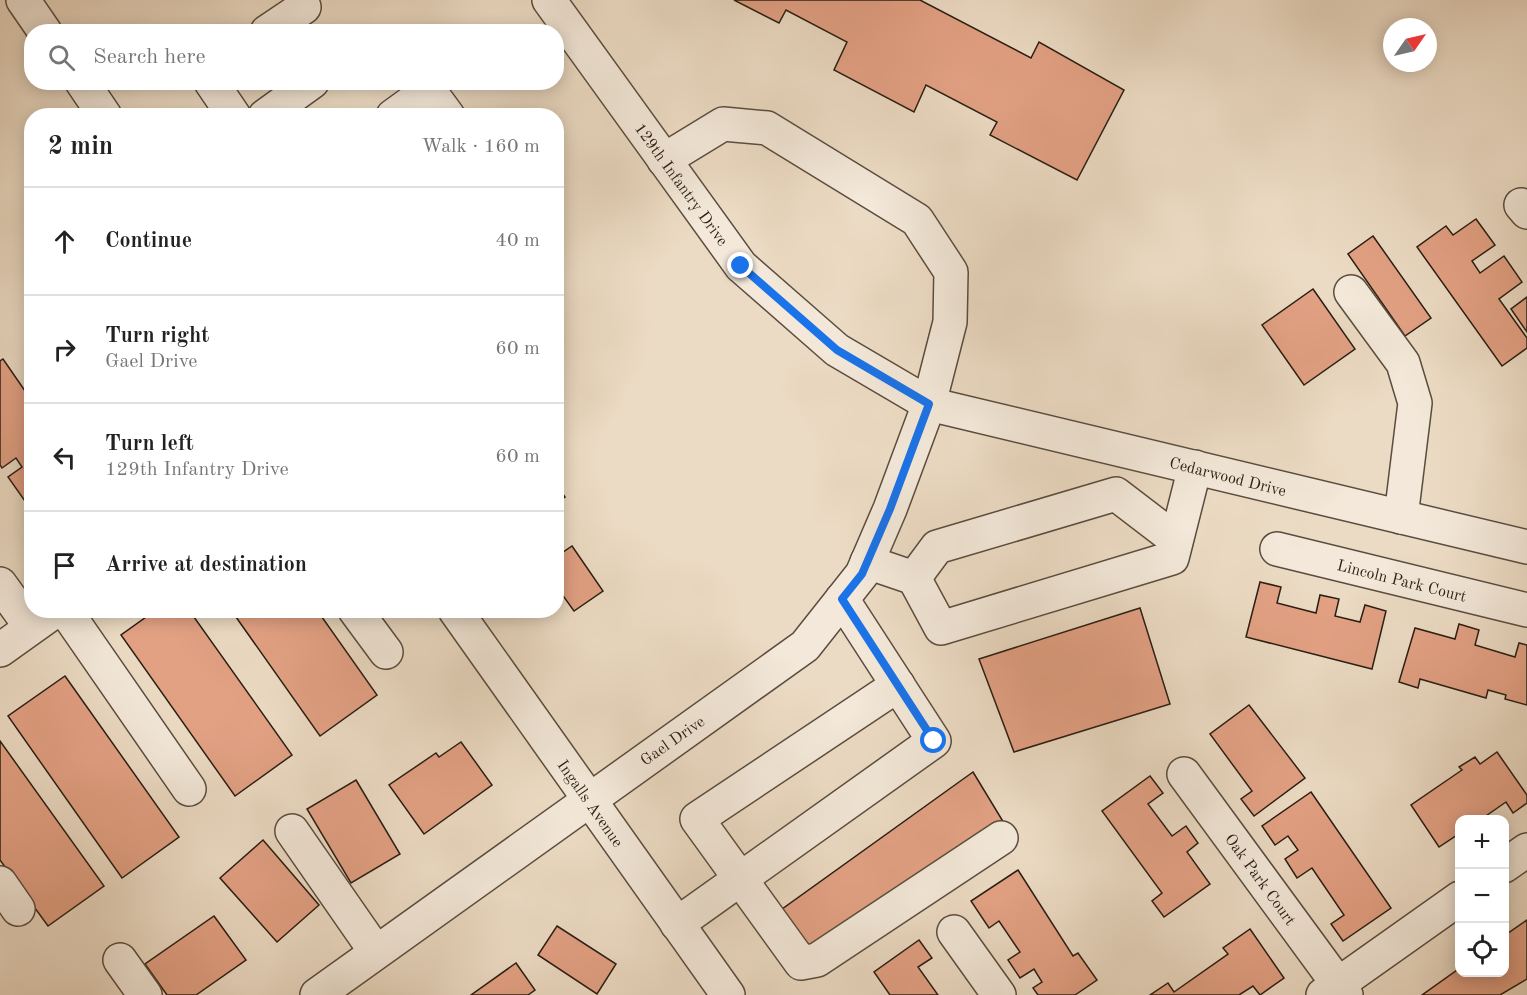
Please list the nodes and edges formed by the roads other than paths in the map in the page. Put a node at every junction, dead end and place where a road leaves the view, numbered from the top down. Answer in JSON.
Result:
{"nodes":[{"id":1,"x":23,"y":0,"type":"edge"},
{"id":2,"x":549,"y":0,"type":"edge"},
{"id":3,"x":304,"y":7,"type":"dead end"},
{"id":4,"x":40,"y":24,"type":"edge"},
{"id":5,"x":279,"y":24,"type":"edge"},
{"id":6,"x":87,"y":90,"type":"edge"},
{"id":7,"x":216,"y":90,"type":"edge"},
{"id":8,"x":301,"y":90,"type":"edge"},
{"id":9,"x":429,"y":90,"type":"edge"},
{"id":10,"x":429,"y":90,"type":"edge"},
{"id":11,"x":100,"y":108,"type":"edge"},
{"id":12,"x":229,"y":108,"type":"edge"},
{"id":13,"x":276,"y":108,"type":"edge"},
{"id":14,"x":404,"y":108,"type":"edge"},
{"id":15,"x":442,"y":108,"type":"edge"},
{"id":16,"x":664,"y":160,"type":"junction"},
{"id":17,"x":1351,"y":292,"type":"dead end"},
{"id":18,"x":929,"y":404,"type":"junction"},
{"id":19,"x":1195,"y":468,"type":"junction"},
{"id":20,"x":1401,"y":517,"type":"junction"},
{"id":21,"x":1176,"y":540,"type":"junction"},
{"id":22,"x":1527,"y":548,"type":"edge"},
{"id":23,"x":1276,"y":549,"type":"dead end"},
{"id":24,"x":867,"y":562,"type":"junction"},
{"id":25,"x":914,"y":578,"type":"junction"},
{"id":26,"x":0,"y":584,"type":"edge"},
{"id":27,"x":842,"y":599,"type":"junction"},
{"id":28,"x":24,"y":604,"type":"edge"},
{"id":29,"x":1527,"y":610,"type":"edge"},
{"id":30,"x":71,"y":618,"type":"edge"},
{"id":31,"x":361,"y":618,"type":"edge"},
{"id":32,"x":461,"y":618,"type":"edge"},
{"id":33,"x":43,"y":619,"type":"edge"},
{"id":34,"x":0,"y":650,"type":"edge"},
{"id":35,"x":386,"y":652,"type":"dead end"},
{"id":36,"x":898,"y":685,"type":"junction"},
{"id":37,"x":1184,"y":774,"type":"dead end"},
{"id":38,"x":189,"y":789,"type":"dead end"},
{"id":39,"x":588,"y":799,"type":"junction"},
{"id":40,"x":292,"y":831,"type":"dead end"},
{"id":41,"x":1001,"y":838,"type":"dead end"},
{"id":42,"x":1527,"y":850,"type":"edge"},
{"id":43,"x":1509,"y":863,"type":"edge"},
{"id":44,"x":739,"y":880,"type":"junction"},
{"id":45,"x":1455,"y":902,"type":"edge"},
{"id":46,"x":677,"y":924,"type":"junction"},
{"id":47,"x":954,"y":932,"type":"dead end"},
{"id":48,"x":376,"y":952,"type":"junction"},
{"id":49,"x":120,"y":960,"type":"dead end"},
{"id":50,"x":1335,"y":991,"type":"edge"},
{"id":51,"x":145,"y":995,"type":"edge"},
{"id":52,"x":317,"y":995,"type":"edge"},
{"id":53,"x":728,"y":995,"type":"edge"},
{"id":54,"x":999,"y":995,"type":"edge"}],
"edges":[{"from":1,"to":4,"type":"street"},
{"from":2,"to":16,"type":"street","name":"129th Infantry Drive"},
{"from":3,"to":5,"type":"street"},
{"from":6,"to":11,"type":"street"},
{"from":7,"to":12,"type":"street"},
{"from":8,"to":13,"type":"street"},
{"from":9,"to":14,"type":"street"},
{"from":10,"to":15,"type":"street"},
{"from":16,"to":18,"type":"street","name":"129th Infantry Drive"},
{"from":16,"to":18,"type":"street","name":"Gael Drive"},
{"from":17,"to":20,"type":"street"},
{"from":18,"to":19,"type":"street","name":"Cedarwood Drive"},
{"from":18,"to":24,"type":"street","name":"Gael Drive"},
{"from":19,"to":20,"type":"street","name":"Cedarwood Drive"},
{"from":19,"to":21,"type":"street"},
{"from":20,"to":22,"type":"street","name":"Cedarwood Drive"},
{"from":21,"to":25,"type":"street"},
{"from":21,"to":25,"type":"street"},
{"from":23,"to":29,"type":"street","name":"Lincoln Park Court"},
{"from":24,"to":25,"type":"street"},
{"from":24,"to":27,"type":"street","name":"Gael Drive"},
{"from":26,"to":28,"type":"street"},
{"from":27,"to":36,"type":"street"},
{"from":27,"to":39,"type":"street","name":"Gael Drive"},
{"from":30,"to":38,"type":"street"},
{"from":31,"to":35,"type":"street"},
{"from":32,"to":39,"type":"street","name":"Ingalls Avenue"},
{"from":33,"to":34,"type":"street"},
{"from":36,"to":44,"type":"street"},
{"from":36,"to":44,"type":"street"},
{"from":37,"to":50,"type":"street","name":"Oak Park Court"},
{"from":39,"to":46,"type":"street","name":"Ingalls Avenue"},
{"from":39,"to":48,"type":"street","name":"Gael Drive"},
{"from":40,"to":48,"type":"street"},
{"from":41,"to":44,"type":"street"},
{"from":42,"to":43,"type":"street"},
{"from":44,"to":46,"type":"street"},
{"from":45,"to":50,"type":"street"},
{"from":46,"to":53,"type":"street","name":"Ingalls Avenue"},
{"from":47,"to":54,"type":"street"},
{"from":48,"to":52,"type":"street","name":"Gael Drive"},
{"from":49,"to":51,"type":"street"}]}
